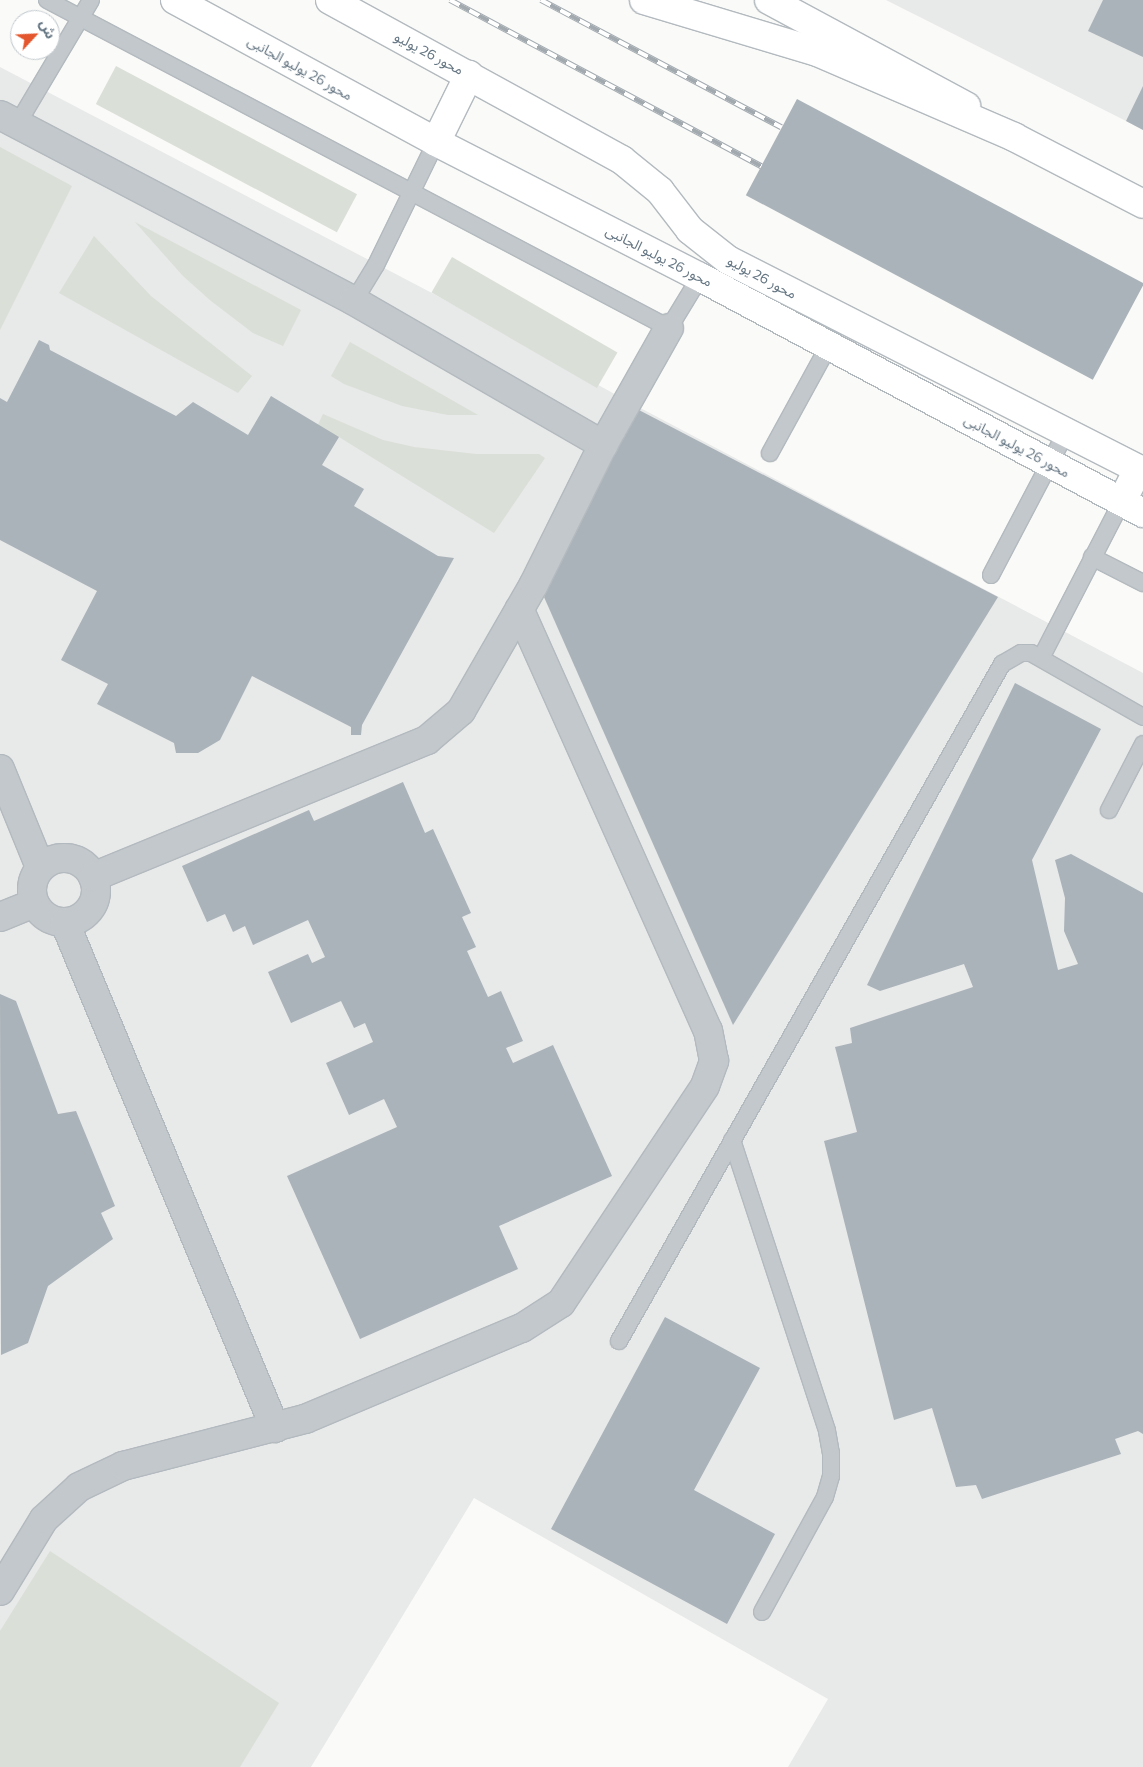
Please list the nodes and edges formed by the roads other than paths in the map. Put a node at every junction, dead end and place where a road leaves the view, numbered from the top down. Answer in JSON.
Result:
{"nodes":[{"id":1,"x":47,"y":0,"type":"edge"},
{"id":2,"x":91,"y":0,"type":"edge"},
{"id":3,"x":175,"y":0,"type":"edge"},
{"id":4,"x":330,"y":0,"type":"edge"},
{"id":5,"x":644,"y":0,"type":"edge"},
{"id":6,"x":768,"y":0,"type":"edge"},
{"id":7,"x":81,"y":17,"type":"junction"},
{"id":8,"x":469,"y":75,"type":"junction"},
{"id":9,"x":9,"y":119,"type":"edge"},
{"id":10,"x":1014,"y":137,"type":"junction"},
{"id":11,"x":436,"y":142,"type":"junction"},
{"id":12,"x":411,"y":191,"type":"junction"},
{"id":13,"x":1143,"y":204,"type":"edge"},
{"id":14,"x":700,"y":277,"type":"junction"},
{"id":15,"x":354,"y":301,"type":"junction"},
{"id":16,"x":669,"y":328,"type":"junction"},
{"id":17,"x":828,"y":347,"type":"junction"},
{"id":18,"x":1066,"y":432,"type":"junction"},
{"id":19,"x":603,"y":445,"type":"junction"},
{"id":20,"x":770,"y":453,"type":"dead end"},
{"id":21,"x":1050,"y":463,"type":"junction"},
{"id":22,"x":1140,"y":470,"type":"edge"},
{"id":23,"x":1132,"y":507,"type":"edge"},
{"id":24,"x":1092,"y":558,"type":"junction"},
{"id":25,"x":991,"y":574,"type":"dead end"},
{"id":26,"x":1143,"y":583,"type":"edge"},
{"id":27,"x":520,"y":608,"type":"junction"},
{"id":28,"x":1041,"y":658,"type":"junction"},
{"id":29,"x":1143,"y":717,"type":"edge"},
{"id":30,"x":1143,"y":744,"type":"edge"},
{"id":31,"x":0,"y":769,"type":"edge"},
{"id":32,"x":1109,"y":810,"type":"dead end"},
{"id":33,"x":40,"y":868,"type":"junction"},
{"id":34,"x":93,"y":877,"type":"junction"},
{"id":35,"x":34,"y":903,"type":"junction"},
{"id":36,"x":0,"y":917,"type":"edge"},
{"id":37,"x":65,"y":923,"type":"junction"},
{"id":38,"x":732,"y":1140,"type":"junction"},
{"id":39,"x":619,"y":1341,"type":"dead end"},
{"id":40,"x":274,"y":1428,"type":"junction"},
{"id":41,"x":0,"y":1591,"type":"edge"},
{"id":42,"x":762,"y":1612,"type":"dead end"}],
"edges":[{"from":1,"to":7,"type":"lane"},
{"from":2,"to":7,"type":"lane"},
{"from":3,"to":11,"type":"main road","name":"محور 26 يوليو الجانبى"},
{"from":4,"to":8,"type":"main road","name":"محور 26 يوليو"},
{"from":5,"to":10,"type":"main road"},
{"from":6,"to":10,"type":"main road"},
{"from":7,"to":9,"type":"lane"},
{"from":7,"to":12,"type":"lane"},
{"from":8,"to":11,"type":"main road"},
{"from":8,"to":18,"type":"main road","name":"محور 26 يوليو"},
{"from":9,"to":15,"type":"street"},
{"from":10,"to":13,"type":"main road"},
{"from":11,"to":12,"type":"lane"},
{"from":11,"to":14,"type":"main road","name":"محور 26 يوليو الجانبى"},
{"from":12,"to":15,"type":"lane"},
{"from":12,"to":16,"type":"lane"},
{"from":14,"to":16,"type":"lane"},
{"from":14,"to":17,"type":"main road","name":"محور 26 يوليو الجانبى"},
{"from":15,"to":19,"type":"street"},
{"from":16,"to":19,"type":"street"},
{"from":17,"to":20,"type":"lane"},
{"from":17,"to":21,"type":"main road","name":"محور 26 يوليو الجانبى"},
{"from":18,"to":21,"type":"lane"},
{"from":18,"to":22,"type":"main road","name":"محور 26 يوليو"},
{"from":19,"to":27,"type":"street"},
{"from":21,"to":23,"type":"main road","name":"محور 26 يوليو الجانبى"},
{"from":21,"to":25,"type":"lane"},
{"from":22,"to":23,"type":"main road"},
{"from":23,"to":24,"type":"lane"},
{"from":24,"to":26,"type":"lane"},
{"from":24,"to":28,"type":"lane"},
{"from":27,"to":34,"type":"street"},
{"from":27,"to":40,"type":"street"},
{"from":28,"to":29,"type":"lane"},
{"from":28,"to":38,"type":"lane"},
{"from":30,"to":32,"type":"lane"},
{"from":31,"to":33,"type":"street"},
{"from":33,"to":34,"type":"street"},
{"from":33,"to":35,"type":"street"},
{"from":34,"to":37,"type":"street"},
{"from":35,"to":36,"type":"street"},
{"from":35,"to":37,"type":"street"},
{"from":37,"to":40,"type":"street"},
{"from":38,"to":39,"type":"lane"},
{"from":38,"to":42,"type":"lane"},
{"from":40,"to":41,"type":"street"}]}
